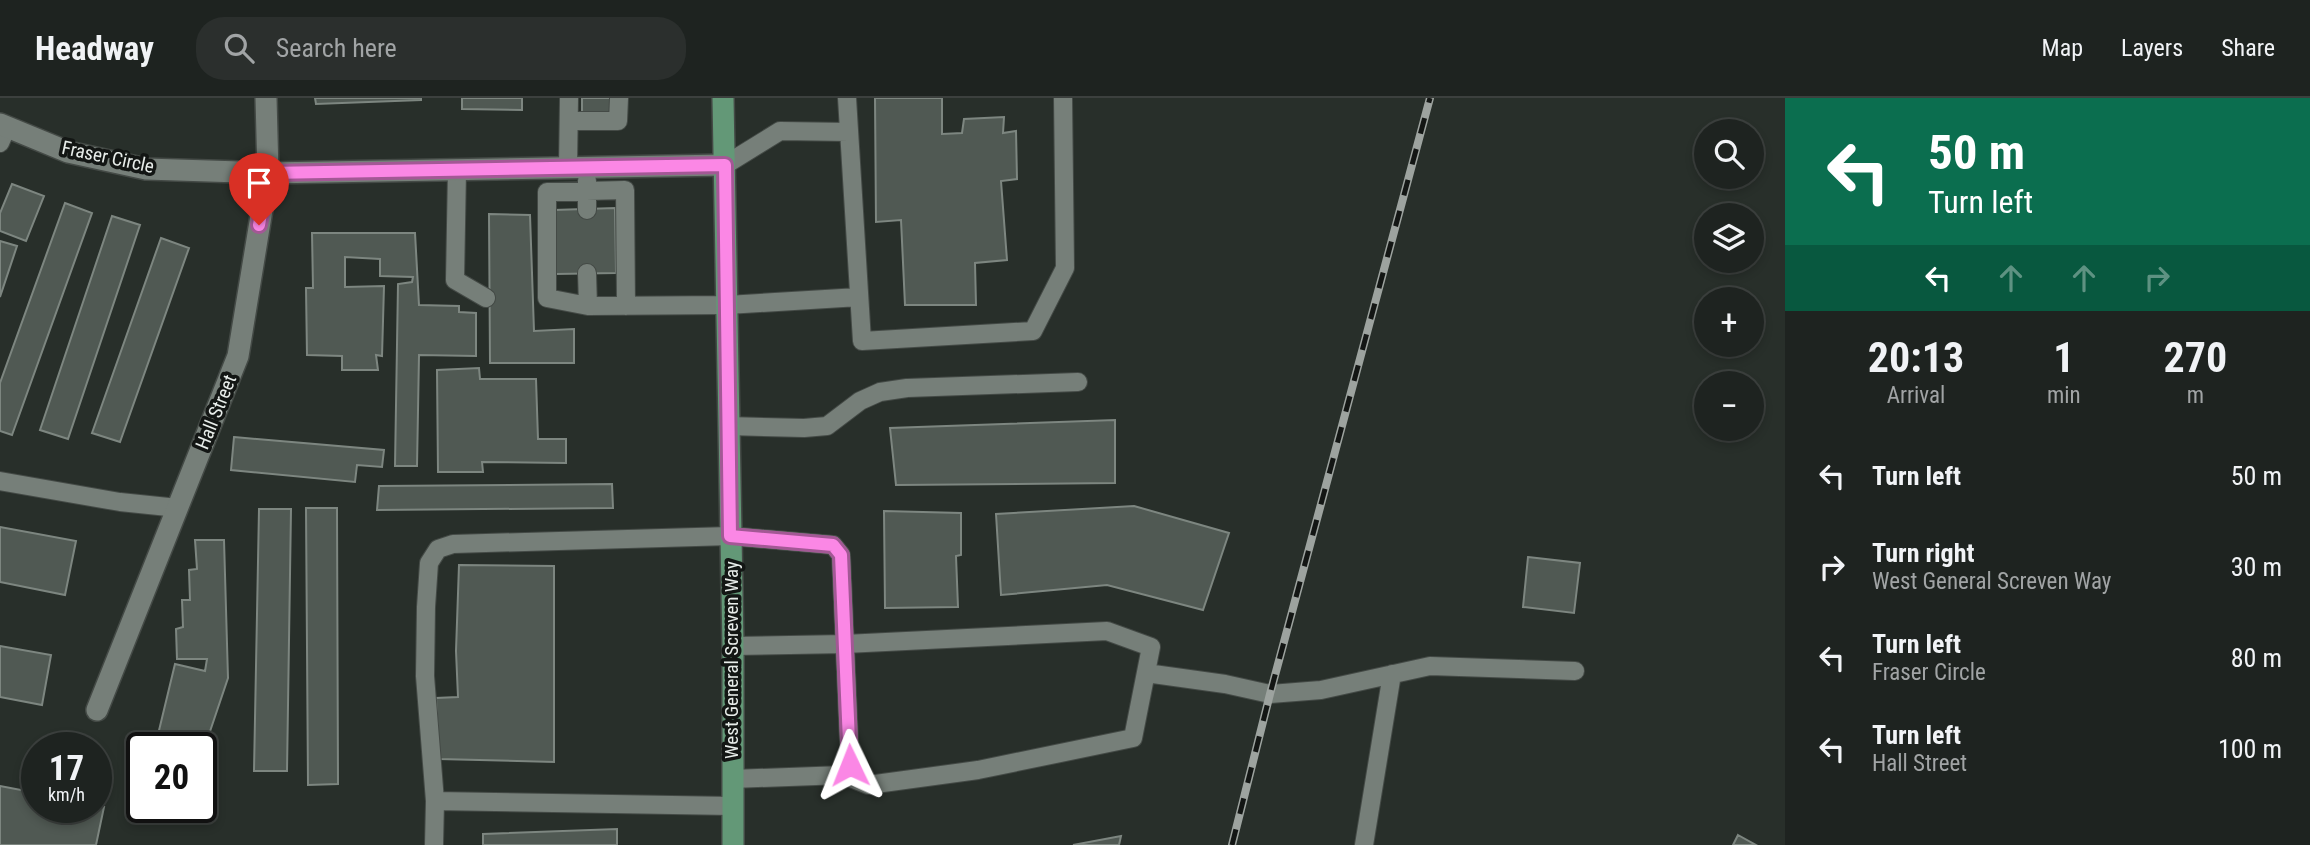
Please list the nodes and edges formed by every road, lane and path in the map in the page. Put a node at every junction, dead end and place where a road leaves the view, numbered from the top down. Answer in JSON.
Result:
{"nodes":[{"id":1,"x":266,"y":98,"type":"edge"},
{"id":2,"x":569,"y":98,"type":"edge"},
{"id":3,"x":619,"y":98,"type":"edge"},
{"id":4,"x":723,"y":98,"type":"edge"},
{"id":5,"x":846,"y":98,"type":"edge"},
{"id":6,"x":1062,"y":98,"type":"edge"},
{"id":7,"x":569,"y":121,"type":"junction"},
{"id":8,"x":2,"y":131,"type":"edge"},
{"id":9,"x":849,"y":132,"type":"junction"},
{"id":10,"x":725,"y":165,"type":"junction"},
{"id":11,"x":577,"y":167,"type":"junction"},
{"id":12,"x":457,"y":170,"type":"junction"},
{"id":13,"x":268,"y":173,"type":"junction"},
{"id":14,"x":587,"y":191,"type":"junction"},
{"id":15,"x":587,"y":210,"type":"dead end"},
{"id":16,"x":587,"y":273,"type":"dead end"},
{"id":17,"x":859,"y":297,"type":"junction"},
{"id":18,"x":486,"y":298,"type":"dead end"},
{"id":19,"x":727,"y":305,"type":"junction"},
{"id":20,"x":587,"y":306,"type":"junction"},
{"id":21,"x":626,"y":306,"type":"junction"},
{"id":22,"x":1078,"y":382,"type":"dead end"},
{"id":23,"x":728,"y":426,"type":"junction"},
{"id":24,"x":0,"y":481,"type":"edge"},
{"id":25,"x":178,"y":508,"type":"junction"},
{"id":26,"x":730,"y":536,"type":"junction"},
{"id":27,"x":845,"y":644,"type":"junction"},
{"id":28,"x":733,"y":646,"type":"junction"},
{"id":29,"x":1575,"y":671,"type":"dead end"},
{"id":30,"x":1146,"y":673,"type":"junction"},
{"id":31,"x":1392,"y":674,"type":"junction"},
{"id":32,"x":97,"y":709,"type":"dead end"},
{"id":33,"x":843,"y":775,"type":"junction"},
{"id":34,"x":732,"y":779,"type":"junction"},
{"id":35,"x":435,"y":801,"type":"junction"},
{"id":36,"x":732,"y":806,"type":"junction"},
{"id":37,"x":435,"y":845,"type":"edge"},
{"id":38,"x":733,"y":845,"type":"edge"},
{"id":39,"x":1364,"y":845,"type":"edge"}],
"edges":[{"from":1,"to":13,"type":"street","name":"Hall Street"},
{"from":2,"to":7,"type":"lane"},
{"from":3,"to":7,"type":"lane"},
{"from":4,"to":10,"type":"main road","name":"West General Screven Way"},
{"from":5,"to":9,"type":"lane"},
{"from":6,"to":17,"type":"lane"},
{"from":7,"to":11,"type":"lane"},
{"from":8,"to":13,"type":"street","name":"Fraser Circle"},
{"from":9,"to":10,"type":"lane"},
{"from":9,"to":17,"type":"lane"},
{"from":10,"to":11,"type":"street","name":"Fraser Circle"},
{"from":10,"to":19,"type":"main road","name":"West General Screven Way"},
{"from":11,"to":12,"type":"street","name":"Fraser Circle"},
{"from":11,"to":14,"type":"lane"},
{"from":12,"to":13,"type":"street","name":"Fraser Circle"},
{"from":12,"to":18,"type":"lane"},
{"from":13,"to":25,"type":"street","name":"Hall Street"},
{"from":14,"to":15,"type":"lane"},
{"from":14,"to":20,"type":"lane"},
{"from":14,"to":21,"type":"lane"},
{"from":16,"to":20,"type":"lane"},
{"from":17,"to":19,"type":"lane"},
{"from":19,"to":21,"type":"lane"},
{"from":19,"to":23,"type":"main road","name":"West General Screven Way"},
{"from":20,"to":21,"type":"lane"},
{"from":22,"to":23,"type":"lane"},
{"from":23,"to":26,"type":"main road","name":"West General Screven Way"},
{"from":24,"to":25,"type":"lane"},
{"from":25,"to":32,"type":"street","name":"Hall Street"},
{"from":26,"to":27,"type":"lane"},
{"from":26,"to":28,"type":"main road","name":"West General Screven Way"},
{"from":26,"to":35,"type":"lane"},
{"from":27,"to":28,"type":"lane"},
{"from":27,"to":30,"type":"lane"},
{"from":27,"to":33,"type":"lane"},
{"from":28,"to":34,"type":"main road","name":"West General Screven Way"},
{"from":29,"to":31,"type":"lane"},
{"from":30,"to":31,"type":"lane"},
{"from":30,"to":33,"type":"lane"},
{"from":31,"to":39,"type":"lane"},
{"from":33,"to":34,"type":"lane"},
{"from":34,"to":36,"type":"main road","name":"West General Screven Way"},
{"from":35,"to":36,"type":"lane"},
{"from":35,"to":37,"type":"lane"},
{"from":36,"to":38,"type":"main road","name":"West General Screven Way"}]}
